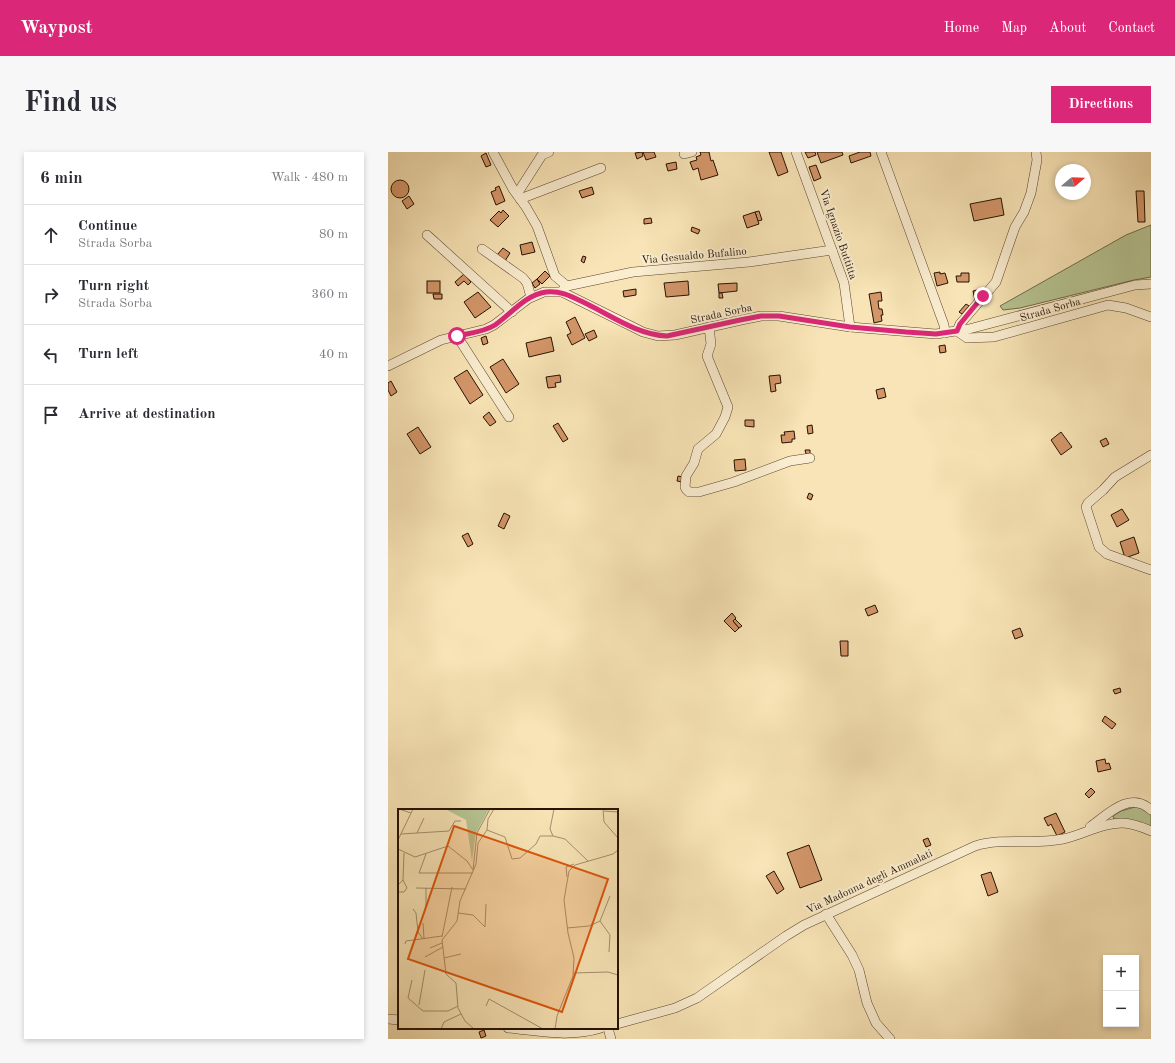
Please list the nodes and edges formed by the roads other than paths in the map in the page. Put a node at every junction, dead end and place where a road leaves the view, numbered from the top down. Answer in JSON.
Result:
{"nodes":[{"id":1,"x":493,"y":152,"type":"edge"},
{"id":2,"x":549,"y":152,"type":"edge"},
{"id":3,"x":796,"y":152,"type":"edge"},
{"id":4,"x":881,"y":152,"type":"edge"},
{"id":5,"x":1036,"y":152,"type":"edge"},
{"id":6,"x":601,"y":168,"type":"dead end"},
{"id":7,"x":518,"y":196,"type":"junction"},
{"id":8,"x":427,"y":235,"type":"dead end"},
{"id":9,"x":482,"y":249,"type":"dead end"},
{"id":10,"x":832,"y":250,"type":"junction"},
{"id":11,"x":1151,"y":284,"type":"edge"},
{"id":12,"x":565,"y":289,"type":"junction"},
{"id":13,"x":531,"y":297,"type":"junction"},
{"id":14,"x":512,"y":312,"type":"junction"},
{"id":15,"x":1151,"y":317,"type":"edge"},
{"id":16,"x":709,"y":327,"type":"junction"},
{"id":17,"x":850,"y":327,"type":"junction"},
{"id":18,"x":957,"y":331,"type":"junction"},
{"id":19,"x":945,"y":333,"type":"junction"},
{"id":20,"x":457,"y":336,"type":"junction"},
{"id":21,"x":388,"y":366,"type":"edge"},
{"id":22,"x":509,"y":417,"type":"dead end"},
{"id":23,"x":1151,"y":455,"type":"edge"},
{"id":24,"x":810,"y":458,"type":"dead end"},
{"id":25,"x":1151,"y":570,"type":"edge"},
{"id":26,"x":1151,"y":810,"type":"edge"},
{"id":27,"x":1151,"y":831,"type":"edge"},
{"id":28,"x":1079,"y":834,"type":"junction"},
{"id":29,"x":826,"y":914,"type":"junction"},
{"id":30,"x":388,"y":1019,"type":"edge"},
{"id":31,"x":398,"y":1020,"type":"edge"},
{"id":32,"x":618,"y":1024,"type":"edge"},
{"id":33,"x":519,"y":1029,"type":"edge"},
{"id":34,"x":597,"y":1029,"type":"edge"},
{"id":35,"x":608,"y":1029,"type":"edge"},
{"id":36,"x":611,"y":1039,"type":"edge"},
{"id":37,"x":890,"y":1039,"type":"edge"}],
"edges":[{"from":1,"to":7,"type":"street"},
{"from":2,"to":7,"type":"street"},
{"from":3,"to":10,"type":"street","name":"Via Ignazio Buttitta"},
{"from":4,"to":19,"type":"street"},
{"from":5,"to":18,"type":"street"},
{"from":6,"to":7,"type":"street"},
{"from":7,"to":12,"type":"street"},
{"from":8,"to":14,"type":"street"},
{"from":9,"to":13,"type":"street"},
{"from":10,"to":12,"type":"street","name":"Via Gesualdo Bufalino"},
{"from":10,"to":17,"type":"street","name":"Via Ignazio Buttitta"},
{"from":11,"to":18,"type":"street"},
{"from":12,"to":13,"type":"street","name":"Strada Sorba"},
{"from":12,"to":16,"type":"street","name":"Strada Sorba"},
{"from":13,"to":14,"type":"street","name":"Strada Sorba"},
{"from":14,"to":20,"type":"street","name":"Strada Sorba"},
{"from":15,"to":18,"type":"street","name":"Strada Sorba"},
{"from":16,"to":17,"type":"street","name":"Strada Sorba"},
{"from":16,"to":24,"type":"street"},
{"from":17,"to":19,"type":"street","name":"Strada Sorba"},
{"from":18,"to":19,"type":"street","name":"Strada Sorba"},
{"from":20,"to":21,"type":"street","name":"Strada Sorba"},
{"from":20,"to":22,"type":"street"},
{"from":23,"to":25,"type":"street"},
{"from":26,"to":28,"type":"street"},
{"from":27,"to":28,"type":"street","name":"Via Madonna degli Ammalati"},
{"from":28,"to":29,"type":"street","name":"Via Madonna degli Ammalati"},
{"from":29,"to":32,"type":"street","name":"Via Madonna degli Ammalati"},
{"from":29,"to":37,"type":"street"},
{"from":30,"to":31,"type":"street"},
{"from":33,"to":34,"type":"street"},
{"from":35,"to":36,"type":"street"}]}
